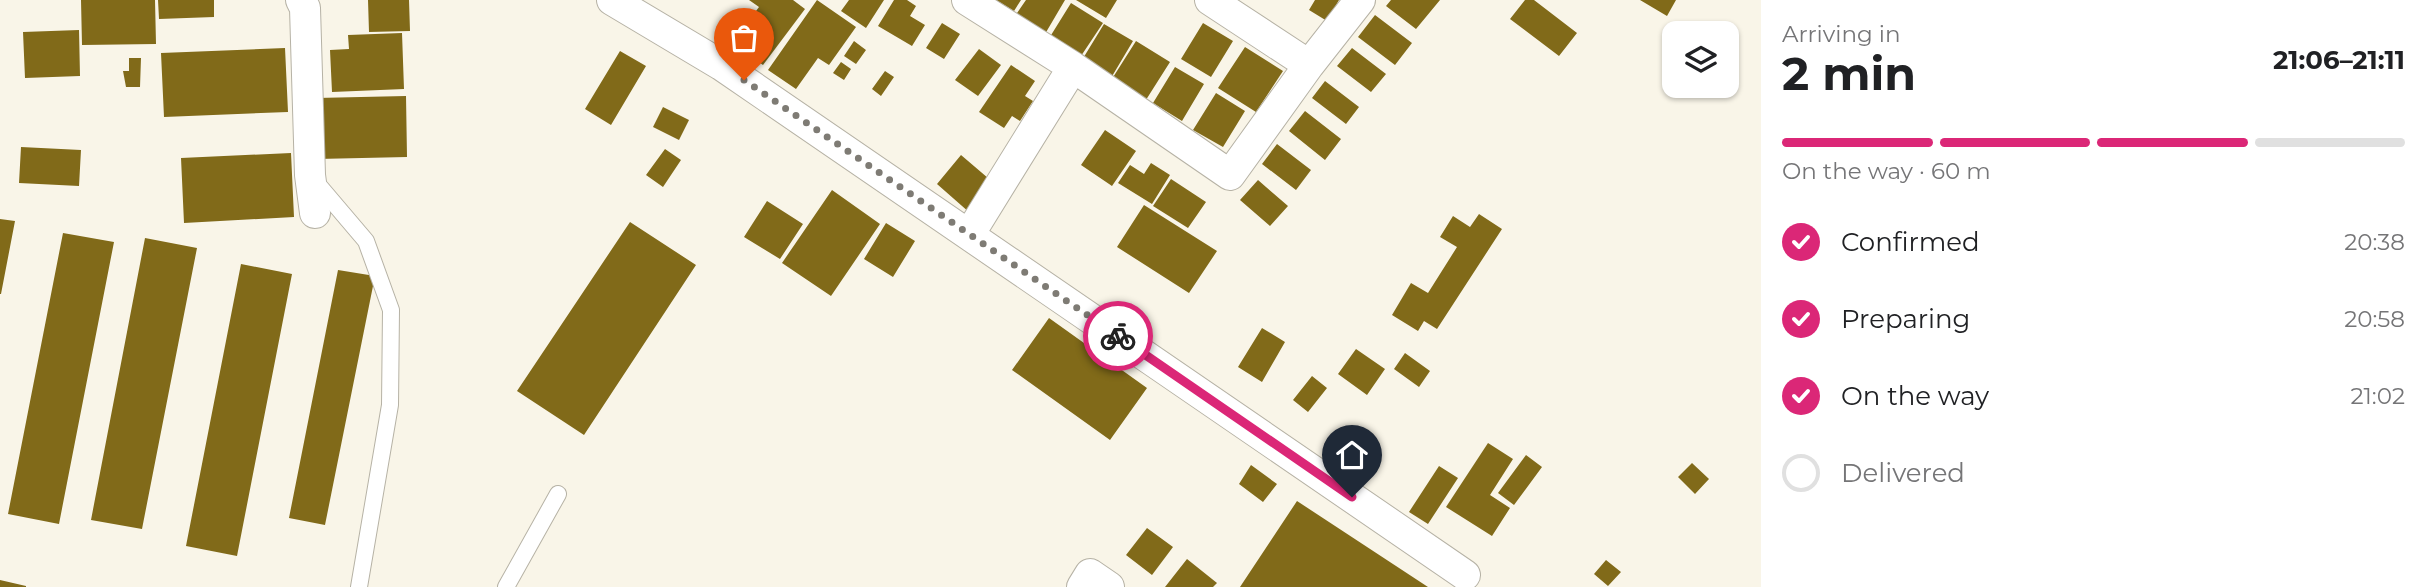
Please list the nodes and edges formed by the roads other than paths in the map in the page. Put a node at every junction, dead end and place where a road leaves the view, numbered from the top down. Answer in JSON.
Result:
{"nodes":[{"id":1,"x":301,"y":0,"type":"edge"},
{"id":2,"x":612,"y":0,"type":"edge"},
{"id":3,"x":967,"y":0,"type":"edge"},
{"id":4,"x":1209,"y":0,"type":"edge"},
{"id":5,"x":1360,"y":0,"type":"edge"},
{"id":6,"x":1309,"y":65,"type":"junction"},
{"id":7,"x":1073,"y":67,"type":"junction"},
{"id":8,"x":310,"y":175,"type":"junction"},
{"id":9,"x":315,"y":214,"type":"dead end"},
{"id":10,"x":969,"y":235,"type":"junction"},
{"id":11,"x":558,"y":494,"type":"dead end"},
{"id":12,"x":1465,"y":575,"type":"dead end"},
{"id":13,"x":359,"y":587,"type":"edge"},
{"id":14,"x":506,"y":587,"type":"edge"},
{"id":15,"x":1082,"y":587,"type":"edge"},
{"id":16,"x":1110,"y":587,"type":"edge"}],
"edges":[{"from":1,"to":8,"type":"street"},
{"from":2,"to":10,"type":"street"},
{"from":3,"to":7,"type":"street"},
{"from":4,"to":6,"type":"street"},
{"from":5,"to":6,"type":"street"},
{"from":6,"to":7,"type":"street"},
{"from":7,"to":10,"type":"street"},
{"from":8,"to":9,"type":"street"},
{"from":8,"to":13,"type":"lane"},
{"from":10,"to":12,"type":"street"},
{"from":11,"to":14,"type":"lane"},
{"from":15,"to":16,"type":"street"}]}
